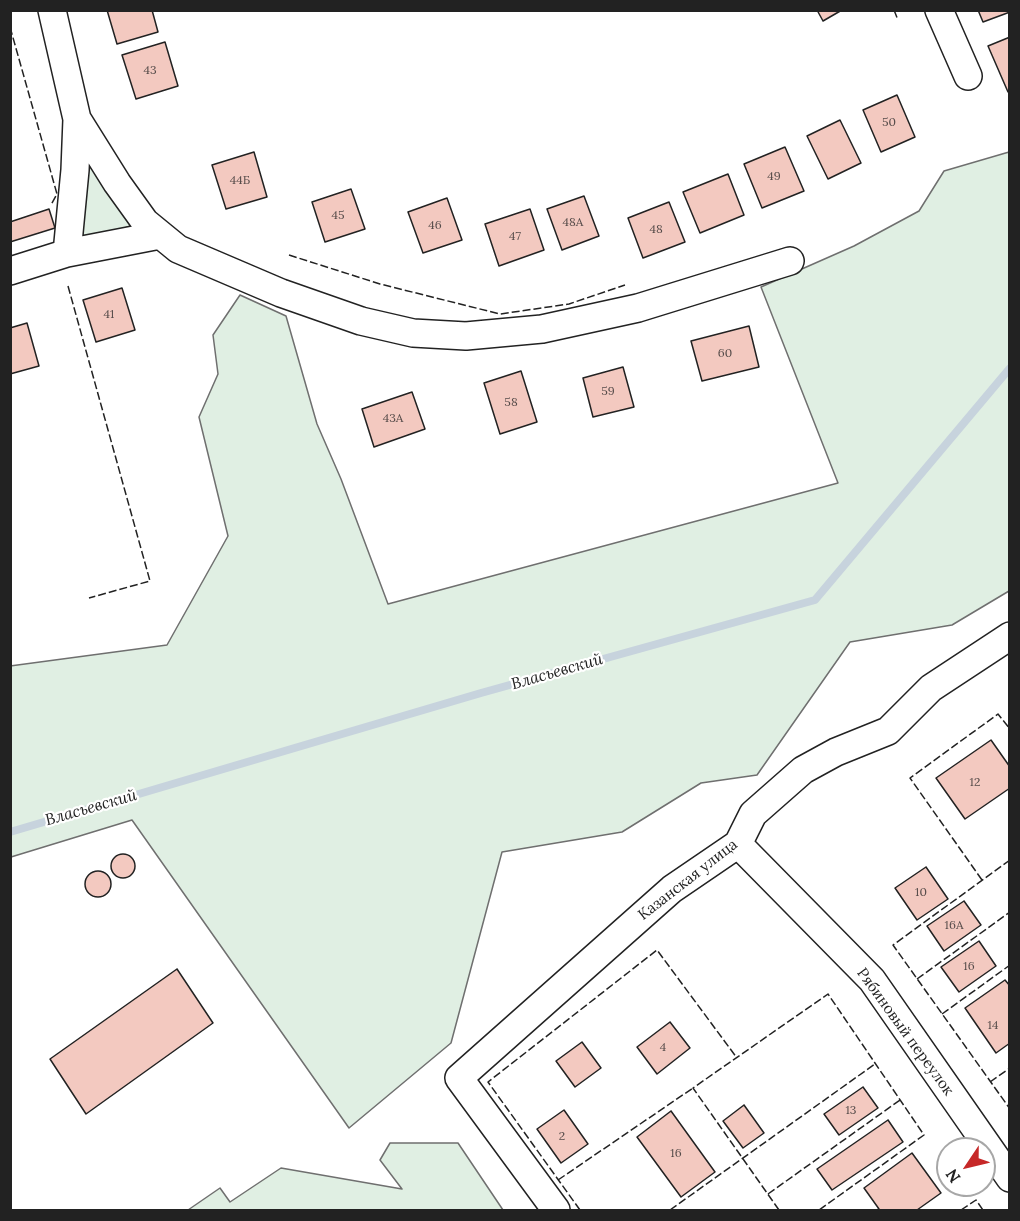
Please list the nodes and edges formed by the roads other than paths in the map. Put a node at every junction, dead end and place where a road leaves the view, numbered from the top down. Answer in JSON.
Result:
{"nodes":[{"id":1,"x":52,"y":10,"type":"edge"},
{"id":2,"x":939,"y":10,"type":"edge"},
{"id":3,"x":968,"y":76,"type":"dead end"},
{"id":4,"x":77,"y":119,"type":"junction"},
{"id":5,"x":160,"y":235,"type":"junction"},
{"id":6,"x":67,"y":253,"type":"junction"},
{"id":7,"x":790,"y":261,"type":"dead end"},
{"id":8,"x":10,"y":271,"type":"edge"},
{"id":9,"x":1010,"y":636,"type":"edge"},
{"id":10,"x":738,"y":844,"type":"junction"},
{"id":11,"x":1010,"y":1178,"type":"edge"},
{"id":12,"x":555,"y":1210,"type":"edge"}],
"edges":[{"from":1,"to":4,"type":"street"},
{"from":2,"to":3,"type":"street"},
{"from":4,"to":5,"type":"street"},
{"from":4,"to":6,"type":"street"},
{"from":5,"to":6,"type":"street"},
{"from":5,"to":7,"type":"street"},
{"from":6,"to":8,"type":"street"},
{"from":9,"to":10,"type":"street","name":"Казанская улица"},
{"from":10,"to":11,"type":"street","name":"Рябиновый переулок"},
{"from":10,"to":12,"type":"street","name":"Казанская улица"}]}
